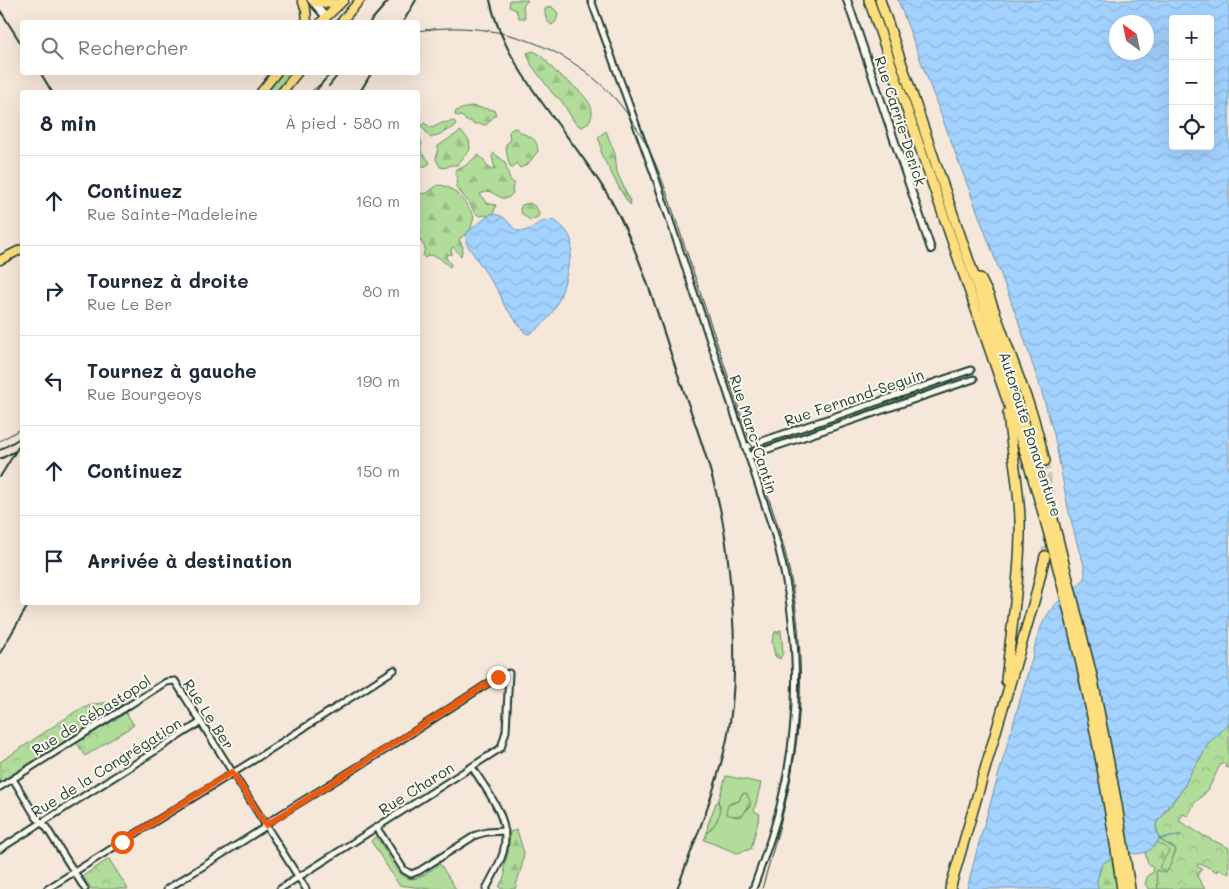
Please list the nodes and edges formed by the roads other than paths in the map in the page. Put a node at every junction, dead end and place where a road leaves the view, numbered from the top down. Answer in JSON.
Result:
{"nodes":[{"id":1,"x":302,"y":0,"type":"edge"},
{"id":2,"x":355,"y":0,"type":"edge"},
{"id":3,"x":360,"y":0,"type":"edge"},
{"id":4,"x":591,"y":0,"type":"edge"},
{"id":5,"x":847,"y":0,"type":"edge"},
{"id":6,"x":869,"y":0,"type":"edge"},
{"id":7,"x":880,"y":0,"type":"edge"},
{"id":8,"x":312,"y":1,"type":"edge"},
{"id":9,"x":342,"y":2,"type":"edge"},
{"id":10,"x":308,"y":20,"type":"edge"},
{"id":11,"x":324,"y":20,"type":"edge"},
{"id":12,"x":326,"y":20,"type":"edge"},
{"id":13,"x":338,"y":20,"type":"edge"},
{"id":14,"x":343,"y":20,"type":"edge"},
{"id":15,"x":275,"y":75,"type":"edge"},
{"id":16,"x":296,"y":75,"type":"edge"},
{"id":17,"x":263,"y":90,"type":"edge"},
{"id":18,"x":284,"y":90,"type":"edge"},
{"id":19,"x":931,"y":249,"type":"dead end"},
{"id":20,"x":966,"y":249,"type":"junction"},
{"id":21,"x":20,"y":250,"type":"edge"},
{"id":22,"x":0,"y":260,"type":"edge"},
{"id":23,"x":971,"y":370,"type":"dead end"},
{"id":24,"x":974,"y":379,"type":"dead end"},
{"id":25,"x":1007,"y":400,"type":"junction"},
{"id":26,"x":745,"y":447,"type":"junction"},
{"id":27,"x":748,"y":456,"type":"junction"},
{"id":28,"x":1045,"y":462,"type":"tunnel mouth"},
{"id":29,"x":1045,"y":556,"type":"tunnel mouth"},
{"id":30,"x":1064,"y":577,"type":"junction"},
{"id":31,"x":394,"y":670,"type":"dead end"},
{"id":32,"x":171,"y":680,"type":"joint"},
{"id":33,"x":1004,"y":701,"type":"junction"},
{"id":34,"x":201,"y":722,"type":"junction"},
{"id":35,"x":472,"y":768,"type":"junction"},
{"id":36,"x":232,"y":772,"type":"junction"},
{"id":37,"x":12,"y":779,"type":"junction"},
{"id":38,"x":0,"y":787,"type":"edge"},
{"id":39,"x":41,"y":823,"type":"junction"},
{"id":40,"x":266,"y":825,"type":"junction"},
{"id":41,"x":377,"y":828,"type":"junction"},
{"id":42,"x":505,"y":830,"type":"junction"},
{"id":43,"x":0,"y":849,"type":"edge"},
{"id":44,"x":1121,"y":856,"type":"junction"},
{"id":45,"x":74,"y":872,"type":"junction"},
{"id":46,"x":298,"y":877,"type":"junction"},
{"id":47,"x":47,"y":889,"type":"edge"},
{"id":48,"x":85,"y":889,"type":"edge"},
{"id":49,"x":167,"y":889,"type":"edge"},
{"id":50,"x":280,"y":889,"type":"edge"},
{"id":51,"x":306,"y":889,"type":"edge"},
{"id":52,"x":486,"y":889,"type":"edge"},
{"id":53,"x":752,"y":889,"type":"edge"},
{"id":54,"x":950,"y":889,"type":"edge"},
{"id":55,"x":1122,"y":889,"type":"edge"},
{"id":56,"x":1130,"y":889,"type":"edge"}],
"edges":[{"from":1,"to":10,"type":"main road"},
{"from":2,"to":13,"type":"main road"},
{"from":3,"to":14,"type":"main road"},
{"from":4,"to":26,"type":"street","name":"Rue Marc-Cantin"},
{"from":5,"to":19,"type":"street","name":"Rue Carrie-Derick"},
{"from":6,"to":25,"type":"highway","name":"Autoroute Bonaventure"},
{"from":7,"to":20,"type":"highway","name":"Autoroute Bonaventure"},
{"from":8,"to":9,"type":"main road"},
{"from":8,"to":11,"type":"street"},
{"from":9,"to":12,"type":"main road"},
{"from":15,"to":17,"type":"main road"},
{"from":16,"to":18,"type":"main road"},
{"from":20,"to":28,"type":"highway"},
{"from":20,"to":30,"type":"highway","name":"Autoroute Bonaventure"},
{"from":21,"to":22,"type":"main road"},
{"from":23,"to":26,"type":"street","name":"Rue Fernand-Seguin"},
{"from":24,"to":27,"type":"street","name":"Rue Fernand-Seguin"},
{"from":25,"to":30,"type":"highway","name":"Autoroute Bonaventure"},
{"from":25,"to":33,"type":"highway"},
{"from":26,"to":27,"type":"street","name":"Rue Marc-Cantin"},
{"from":27,"to":53,"type":"street","name":"Rue Marc-Cantin"},
{"from":29,"to":33,"type":"highway"},
{"from":30,"to":44,"type":"highway","name":"Autoroute Bonaventure"},
{"from":31,"to":36,"type":"street"},
{"from":32,"to":34,"type":"street","name":"Rue Le Ber"},
{"from":32,"to":37,"type":"street","name":"Rue de Sébastopol"},
{"from":33,"to":54,"type":"highway"},
{"from":34,"to":36,"type":"street","name":"Rue Le Ber"},
{"from":34,"to":39,"type":"street","name":"Rue de la Congrégation"},
{"from":35,"to":40,"type":"street","name":"Rue Charon"},
{"from":35,"to":41,"type":"street","name":"Rue Charon"},
{"from":35,"to":42,"type":"street"},
{"from":36,"to":40,"type":"street","name":"Rue Le Ber"},
{"from":36,"to":45,"type":"street"},
{"from":37,"to":38,"type":"street","name":"Rue de Sébastopol"},
{"from":37,"to":39,"type":"street"},
{"from":39,"to":43,"type":"street","name":"Rue de la Congrégation"},
{"from":39,"to":45,"type":"street"},
{"from":40,"to":46,"type":"street","name":"Rue Le Ber"},
{"from":40,"to":49,"type":"street"},
{"from":41,"to":42,"type":"street"},
{"from":41,"to":46,"type":"street","name":"Rue Charon"},
{"from":42,"to":52,"type":"street"},
{"from":44,"to":55,"type":"highway","name":"Autoroute Bonaventure"},
{"from":44,"to":56,"type":"highway","name":"Autoroute Bonaventure"},
{"from":45,"to":47,"type":"street"},
{"from":45,"to":48,"type":"street"},
{"from":46,"to":50,"type":"street","name":"Rue Charon"},
{"from":46,"to":51,"type":"street","name":"Rue Le Ber"}]}
